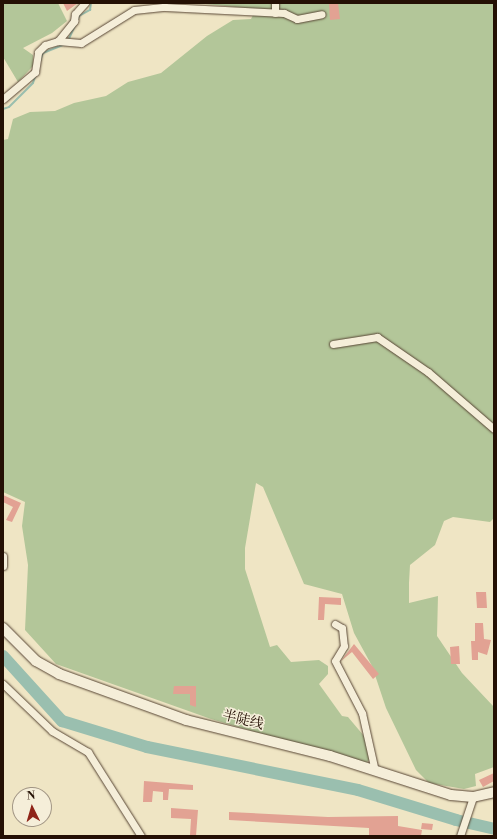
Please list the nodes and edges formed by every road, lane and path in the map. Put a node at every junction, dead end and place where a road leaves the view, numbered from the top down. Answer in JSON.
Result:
{"nodes":[{"id":1,"x":85,"y":3,"type":"edge"},
{"id":2,"x":275,"y":3,"type":"edge"},
{"id":3,"x":275,"y":12,"type":"junction"},
{"id":4,"x":322,"y":14,"type":"dead end"},
{"id":5,"x":60,"y":41,"type":"junction"},
{"id":6,"x":3,"y":99,"type":"edge"},
{"id":7,"x":333,"y":344,"type":"dead end"},
{"id":8,"x":494,"y":429,"type":"edge"},
{"id":9,"x":3,"y":556,"type":"edge"},
{"id":10,"x":3,"y":566,"type":"edge"},
{"id":11,"x":335,"y":624,"type":"dead end"},
{"id":12,"x":3,"y":628,"type":"edge"},
{"id":13,"x":3,"y":684,"type":"edge"},
{"id":14,"x":375,"y":771,"type":"junction"},
{"id":15,"x":494,"y":792,"type":"edge"},
{"id":16,"x":473,"y":796,"type":"junction"},
{"id":17,"x":141,"y":836,"type":"edge"},
{"id":18,"x":460,"y":836,"type":"edge"}],
"edges":[{"from":1,"to":5,"type":"street"},
{"from":2,"to":3,"type":"street"},
{"from":3,"to":4,"type":"street"},
{"from":3,"to":5,"type":"street"},
{"from":5,"to":6,"type":"street"},
{"from":7,"to":8,"type":"street"},
{"from":9,"to":10,"type":"street"},
{"from":11,"to":14,"type":"street"},
{"from":12,"to":14,"type":"street","name":"半陡线"},
{"from":13,"to":17,"type":"street"},
{"from":14,"to":16,"type":"street","name":"半陡线"},
{"from":15,"to":16,"type":"street","name":"半陡线"},
{"from":16,"to":18,"type":"street"}]}
